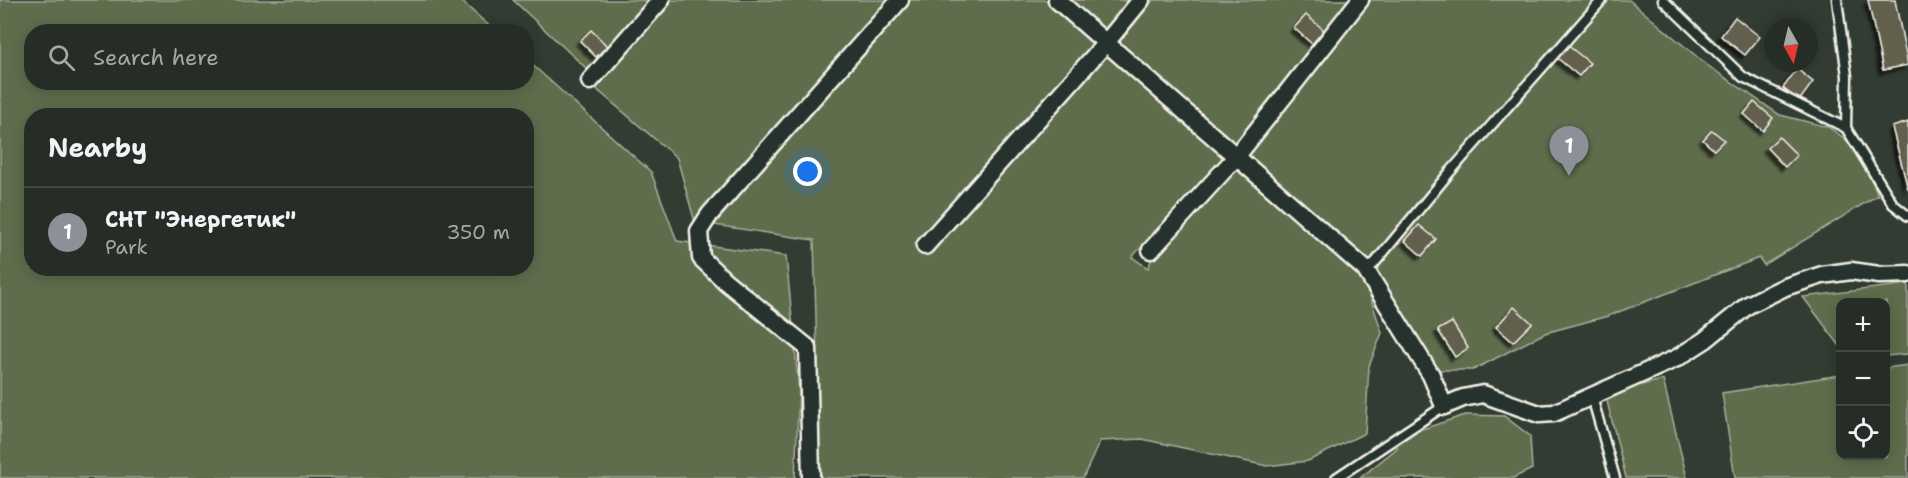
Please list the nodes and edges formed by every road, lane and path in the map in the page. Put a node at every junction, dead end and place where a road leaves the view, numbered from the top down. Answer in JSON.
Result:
{"nodes":[{"id":1,"x":661,"y":0,"type":"edge"},
{"id":2,"x":900,"y":0,"type":"edge"},
{"id":3,"x":1058,"y":0,"type":"edge"},
{"id":4,"x":1141,"y":0,"type":"edge"},
{"id":5,"x":1360,"y":0,"type":"edge"},
{"id":6,"x":1602,"y":0,"type":"edge"},
{"id":7,"x":1663,"y":0,"type":"edge"},
{"id":8,"x":1837,"y":0,"type":"edge"},
{"id":9,"x":1105,"y":44,"type":"junction"},
{"id":10,"x":590,"y":81,"type":"dead end"},
{"id":11,"x":1846,"y":128,"type":"junction"},
{"id":12,"x":1236,"y":157,"type":"junction"},
{"id":13,"x":1908,"y":216,"type":"edge"},
{"id":14,"x":925,"y":246,"type":"dead end"},
{"id":15,"x":1151,"y":250,"type":"dead end"},
{"id":16,"x":1365,"y":269,"type":"junction"},
{"id":17,"x":1908,"y":274,"type":"edge"},
{"id":18,"x":1592,"y":397,"type":"junction"},
{"id":19,"x":1444,"y":406,"type":"junction"},
{"id":20,"x":812,"y":478,"type":"edge"},
{"id":21,"x":1336,"y":478,"type":"edge"},
{"id":22,"x":1615,"y":478,"type":"edge"}],
"edges":[{"from":1,"to":10,"type":"street"},
{"from":2,"to":20,"type":"street"},
{"from":3,"to":9,"type":"street"},
{"from":4,"to":9,"type":"street"},
{"from":5,"to":12,"type":"street"},
{"from":6,"to":16,"type":"lane"},
{"from":7,"to":11,"type":"lane"},
{"from":8,"to":11,"type":"lane"},
{"from":9,"to":12,"type":"street"},
{"from":9,"to":14,"type":"street"},
{"from":11,"to":13,"type":"lane"},
{"from":12,"to":15,"type":"street"},
{"from":12,"to":16,"type":"street"},
{"from":16,"to":19,"type":"street"},
{"from":17,"to":18,"type":"street"},
{"from":18,"to":19,"type":"street"},
{"from":18,"to":22,"type":"lane"},
{"from":19,"to":21,"type":"lane"}]}
